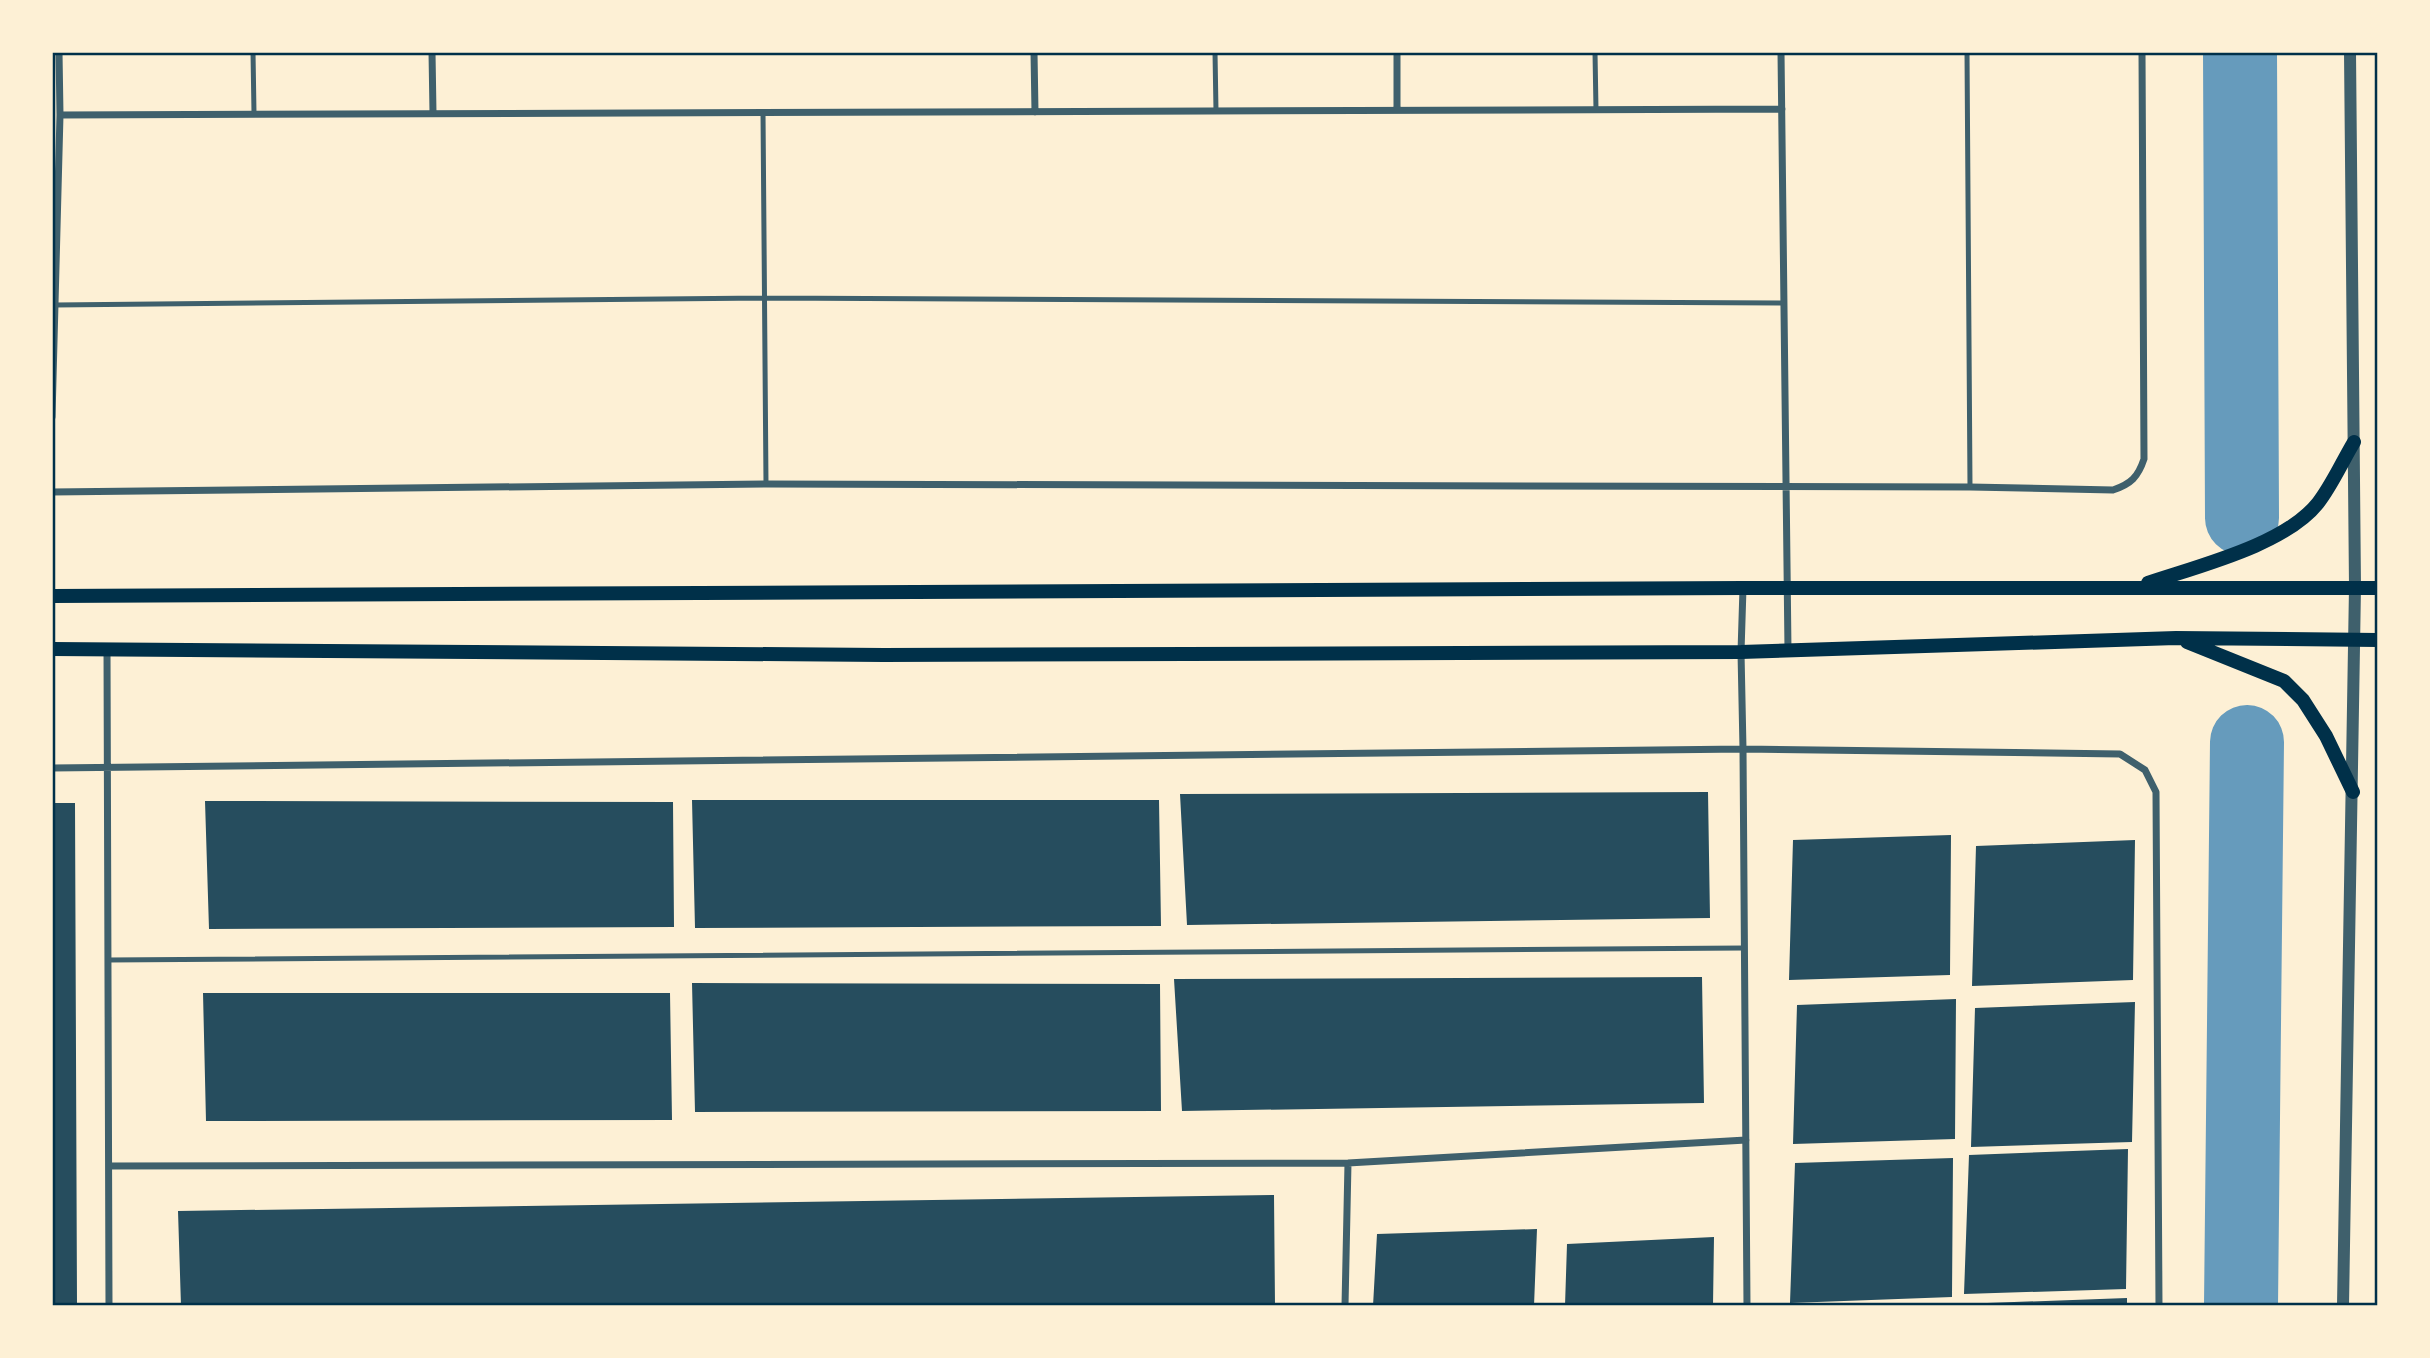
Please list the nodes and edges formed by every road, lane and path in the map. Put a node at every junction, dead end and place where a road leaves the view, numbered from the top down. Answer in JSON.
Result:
{"nodes":[{"id":1,"x":59,"y":52,"type":"edge"},
{"id":2,"x":253,"y":52,"type":"edge"},
{"id":3,"x":432,"y":52,"type":"edge"},
{"id":4,"x":1034,"y":52,"type":"edge"},
{"id":5,"x":1215,"y":52,"type":"edge"},
{"id":6,"x":1397,"y":52,"type":"edge"},
{"id":7,"x":1595,"y":52,"type":"edge"},
{"id":8,"x":1781,"y":52,"type":"edge"},
{"id":9,"x":1967,"y":52,"type":"edge"},
{"id":10,"x":2142,"y":52,"type":"edge"},
{"id":11,"x":2350,"y":52,"type":"edge"},
{"id":12,"x":1782,"y":109,"type":"junction"},
{"id":13,"x":1397,"y":110,"type":"junction"},
{"id":14,"x":1595,"y":110,"type":"junction"},
{"id":15,"x":1216,"y":111,"type":"junction"},
{"id":16,"x":763,"y":112,"type":"junction"},
{"id":17,"x":1035,"y":112,"type":"junction"},
{"id":18,"x":254,"y":113,"type":"junction"},
{"id":19,"x":433,"y":113,"type":"junction"},
{"id":20,"x":60,"y":115,"type":"junction"},
{"id":21,"x":765,"y":298,"type":"junction"},
{"id":22,"x":1784,"y":303,"type":"junction"},
{"id":23,"x":55,"y":304,"type":"junction"},
{"id":24,"x":52,"y":418,"type":"edge"},
{"id":25,"x":2354,"y":442,"type":"junction"},
{"id":26,"x":766,"y":484,"type":"junction"},
{"id":27,"x":1786,"y":487,"type":"junction"},
{"id":28,"x":1970,"y":487,"type":"junction"},
{"id":29,"x":52,"y":492,"type":"edge"},
{"id":30,"x":2137,"y":586,"type":"junction"},
{"id":31,"x":1787,"y":587,"type":"junction"},
{"id":32,"x":2355,"y":587,"type":"junction"},
{"id":33,"x":1743,"y":588,"type":"junction"},
{"id":34,"x":2378,"y":588,"type":"edge"},
{"id":35,"x":52,"y":596,"type":"edge"},
{"id":36,"x":2176,"y":638,"type":"junction"},
{"id":37,"x":2354,"y":640,"type":"junction"},
{"id":38,"x":2378,"y":640,"type":"edge"},
{"id":39,"x":107,"y":648,"type":"junction"},
{"id":40,"x":52,"y":649,"type":"edge"},
{"id":41,"x":1788,"y":651,"type":"junction"},
{"id":42,"x":1741,"y":652,"type":"junction"},
{"id":43,"x":1744,"y":749,"type":"junction"},
{"id":44,"x":107,"y":767,"type":"junction"},
{"id":45,"x":52,"y":768,"type":"edge"},
{"id":46,"x":2353,"y":792,"type":"junction"},
{"id":47,"x":1744,"y":948,"type":"junction"},
{"id":48,"x":108,"y":960,"type":"junction"},
{"id":49,"x":1746,"y":1140,"type":"junction"},
{"id":50,"x":1348,"y":1163,"type":"junction"},
{"id":51,"x":108,"y":1166,"type":"junction"},
{"id":52,"x":109,"y":1306,"type":"edge"},
{"id":53,"x":1345,"y":1306,"type":"edge"},
{"id":54,"x":1747,"y":1306,"type":"edge"},
{"id":55,"x":2159,"y":1306,"type":"edge"},
{"id":56,"x":2343,"y":1306,"type":"edge"}],
"edges":[{"from":1,"to":20,"type":"street"},
{"from":2,"to":18,"type":"lane"},
{"from":3,"to":19,"type":"street"},
{"from":4,"to":17,"type":"street"},
{"from":5,"to":15,"type":"lane"},
{"from":6,"to":13,"type":"street"},
{"from":7,"to":14,"type":"lane"},
{"from":8,"to":12,"type":"street"},
{"from":9,"to":28,"type":"lane"},
{"from":10,"to":28,"type":"street"},
{"from":11,"to":25,"type":"street"},
{"from":12,"to":14,"type":"street"},
{"from":12,"to":22,"type":"street"},
{"from":13,"to":14,"type":"street"},
{"from":13,"to":15,"type":"street"},
{"from":15,"to":17,"type":"street"},
{"from":16,"to":17,"type":"street"},
{"from":16,"to":19,"type":"street"},
{"from":16,"to":21,"type":"lane"},
{"from":18,"to":19,"type":"street"},
{"from":18,"to":20,"type":"street"},
{"from":20,"to":23,"type":"street"},
{"from":21,"to":22,"type":"lane"},
{"from":21,"to":23,"type":"lane"},
{"from":21,"to":26,"type":"lane"},
{"from":22,"to":27,"type":"street"},
{"from":23,"to":24,"type":"street"},
{"from":25,"to":30,"type":"main road"},
{"from":25,"to":32,"type":"street"},
{"from":26,"to":27,"type":"street"},
{"from":26,"to":29,"type":"street"},
{"from":27,"to":28,"type":"street"},
{"from":27,"to":31,"type":"street"},
{"from":30,"to":31,"type":"main road"},
{"from":30,"to":32,"type":"main road"},
{"from":31,"to":33,"type":"main road"},
{"from":31,"to":41,"type":"street"},
{"from":32,"to":34,"type":"main road"},
{"from":32,"to":37,"type":"street"},
{"from":33,"to":35,"type":"main road"},
{"from":33,"to":42,"type":"street"},
{"from":36,"to":37,"type":"main road"},
{"from":36,"to":41,"type":"main road"},
{"from":36,"to":46,"type":"main road"},
{"from":37,"to":38,"type":"main road"},
{"from":37,"to":46,"type":"street"},
{"from":39,"to":40,"type":"main road"},
{"from":39,"to":42,"type":"main road"},
{"from":39,"to":44,"type":"street"},
{"from":41,"to":42,"type":"main road"},
{"from":42,"to":43,"type":"street"},
{"from":43,"to":44,"type":"street"},
{"from":43,"to":47,"type":"street"},
{"from":43,"to":55,"type":"street"},
{"from":44,"to":45,"type":"street"},
{"from":44,"to":48,"type":"street"},
{"from":46,"to":56,"type":"street"},
{"from":47,"to":48,"type":"lane"},
{"from":47,"to":49,"type":"street"},
{"from":48,"to":51,"type":"street"},
{"from":49,"to":50,"type":"street"},
{"from":49,"to":54,"type":"street"},
{"from":50,"to":51,"type":"street"},
{"from":50,"to":53,"type":"street"},
{"from":51,"to":52,"type":"street"}]}
